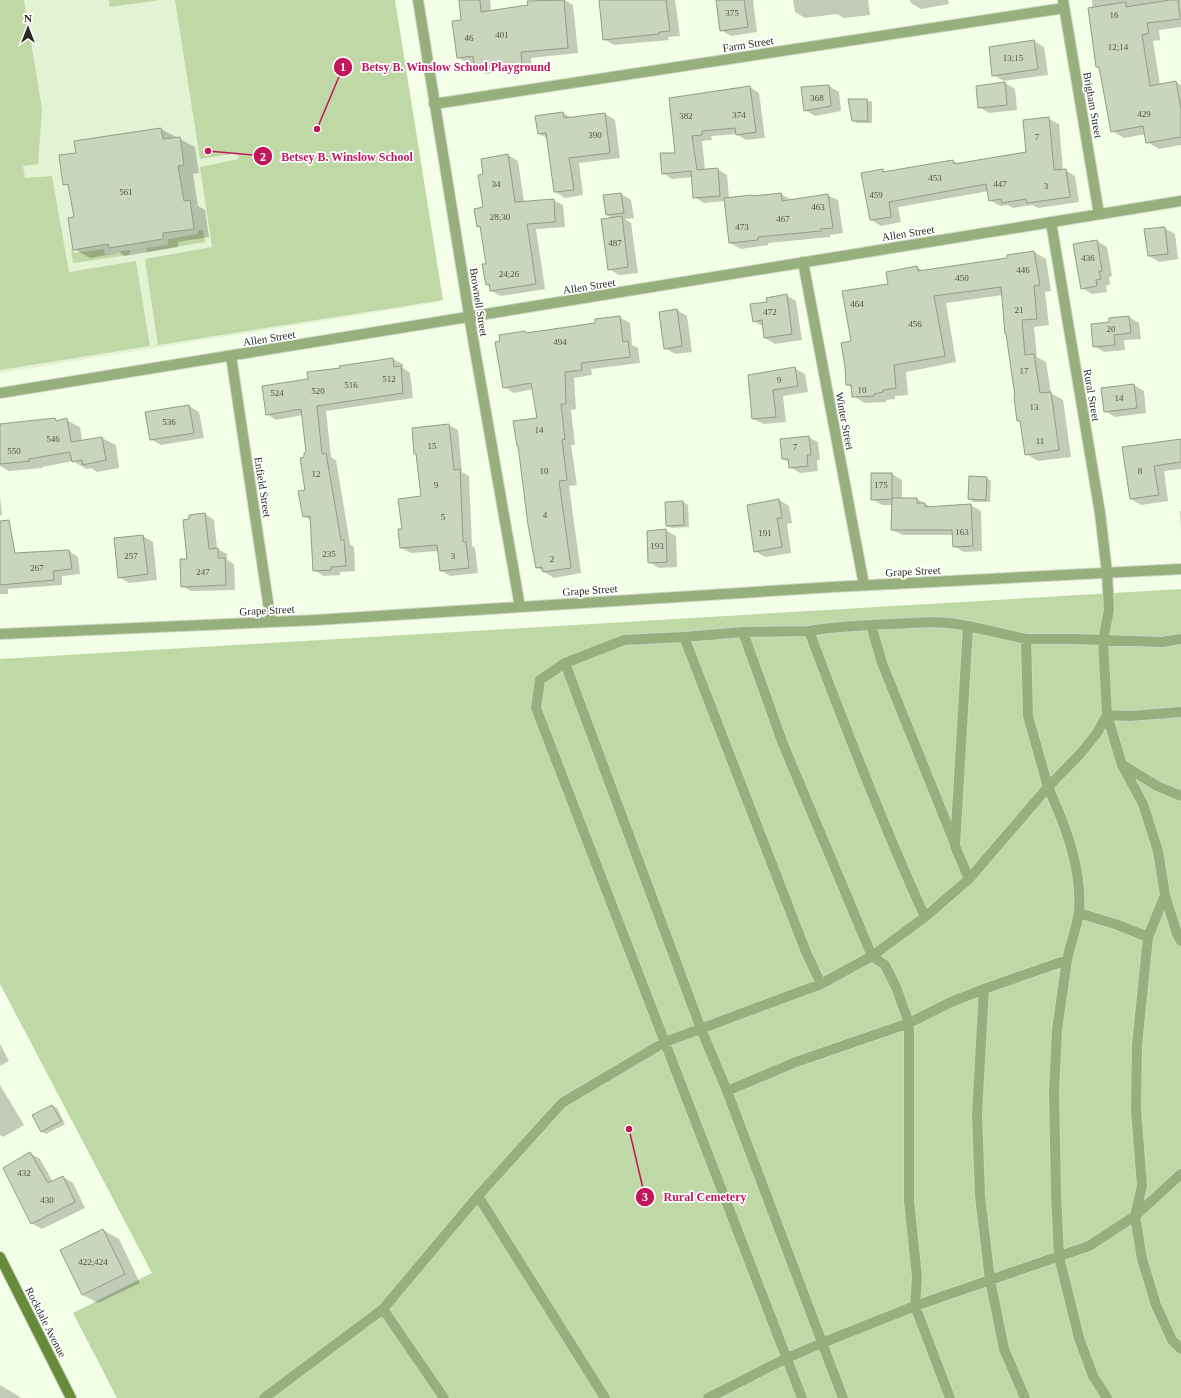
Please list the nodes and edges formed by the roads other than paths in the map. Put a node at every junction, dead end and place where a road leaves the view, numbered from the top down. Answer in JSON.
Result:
{"nodes":[{"id":1,"x":418,"y":0,"type":"edge"},
{"id":2,"x":1064,"y":4,"type":"edge"},
{"id":3,"x":434,"y":104,"type":"junction"},
{"id":4,"x":1181,"y":201,"type":"edge"},
{"id":5,"x":1099,"y":214,"type":"junction"},
{"id":6,"x":1051,"y":222,"type":"junction"},
{"id":7,"x":803,"y":262,"type":"junction"},
{"id":8,"x":470,"y":318,"type":"junction"},
{"id":9,"x":231,"y":356,"type":"junction"},
{"id":10,"x":0,"y":393,"type":"edge"},
{"id":11,"x":1181,"y":569,"type":"edge"},
{"id":12,"x":1107,"y":573,"type":"junction"},
{"id":13,"x":864,"y":585,"type":"junction"},
{"id":14,"x":520,"y":607,"type":"junction"},
{"id":15,"x":271,"y":622,"type":"junction"},
{"id":16,"x":871,"y":625,"type":"junction"},
{"id":17,"x":968,"y":626,"type":"junction"},
{"id":18,"x":809,"y":630,"type":"junction"},
{"id":19,"x":743,"y":632,"type":"junction"},
{"id":20,"x":0,"y":634,"type":"edge"},
{"id":21,"x":684,"y":637,"type":"junction"},
{"id":22,"x":1026,"y":639,"type":"junction"},
{"id":23,"x":1181,"y":639,"type":"edge"},
{"id":24,"x":1103,"y":640,"type":"junction"},
{"id":25,"x":565,"y":663,"type":"junction"},
{"id":26,"x":1181,"y":712,"type":"edge"},
{"id":27,"x":1107,"y":715,"type":"junction"},
{"id":28,"x":1122,"y":765,"type":"junction"},
{"id":29,"x":1048,"y":788,"type":"junction"},
{"id":30,"x":1181,"y":796,"type":"edge"},
{"id":31,"x":955,"y":846,"type":"junction"},
{"id":32,"x":969,"y":879,"type":"junction"},
{"id":33,"x":1165,"y":895,"type":"junction"},
{"id":34,"x":1079,"y":913,"type":"junction"},
{"id":35,"x":925,"y":917,"type":"junction"},
{"id":36,"x":1148,"y":938,"type":"junction"},
{"id":37,"x":1181,"y":941,"type":"edge"},
{"id":38,"x":872,"y":956,"type":"junction"},
{"id":39,"x":1066,"y":960,"type":"junction"},
{"id":40,"x":820,"y":984,"type":"junction"},
{"id":41,"x":984,"y":989,"type":"junction"},
{"id":42,"x":909,"y":1023,"type":"junction"},
{"id":43,"x":701,"y":1029,"type":"junction"},
{"id":44,"x":665,"y":1042,"type":"junction"},
{"id":45,"x":727,"y":1091,"type":"junction"},
{"id":46,"x":1181,"y":1174,"type":"edge"},
{"id":47,"x":478,"y":1196,"type":"junction"},
{"id":48,"x":1135,"y":1216,"type":"junction"},
{"id":49,"x":0,"y":1257,"type":"edge"},
{"id":50,"x":1059,"y":1257,"type":"junction"},
{"id":51,"x":990,"y":1280,"type":"junction"},
{"id":52,"x":915,"y":1306,"type":"junction"},
{"id":53,"x":383,"y":1309,"type":"junction"},
{"id":54,"x":822,"y":1343,"type":"junction"},
{"id":55,"x":1181,"y":1349,"type":"edge"},
{"id":56,"x":787,"y":1358,"type":"junction"},
{"id":57,"x":71,"y":1398,"type":"edge"},
{"id":58,"x":264,"y":1398,"type":"edge"},
{"id":59,"x":444,"y":1398,"type":"edge"},
{"id":60,"x":605,"y":1398,"type":"edge"},
{"id":61,"x":708,"y":1398,"type":"edge"},
{"id":62,"x":802,"y":1398,"type":"edge"},
{"id":63,"x":843,"y":1398,"type":"edge"},
{"id":64,"x":950,"y":1398,"type":"edge"},
{"id":65,"x":1025,"y":1398,"type":"edge"},
{"id":66,"x":1107,"y":1398,"type":"edge"}],
"edges":[{"from":1,"to":3,"type":"street","name":"Brownell Street"},
{"from":2,"to":3,"type":"street","name":"Farm Street"},
{"from":2,"to":5,"type":"street","name":"Brigham Street"},
{"from":3,"to":8,"type":"street","name":"Brownell Street"},
{"from":4,"to":5,"type":"street","name":"Allen Street"},
{"from":5,"to":6,"type":"street","name":"Allen Street"},
{"from":6,"to":7,"type":"street","name":"Allen Street"},
{"from":6,"to":12,"type":"street","name":"Rural Street"},
{"from":7,"to":8,"type":"street","name":"Allen Street"},
{"from":7,"to":13,"type":"street","name":"Winter Street"},
{"from":8,"to":9,"type":"street","name":"Allen Street"},
{"from":8,"to":14,"type":"street","name":"Brownell Street"},
{"from":9,"to":10,"type":"street","name":"Allen Street"},
{"from":9,"to":15,"type":"street","name":"Enfield Street"},
{"from":11,"to":12,"type":"street","name":"Grape Street"},
{"from":12,"to":13,"type":"street","name":"Grape Street"},
{"from":12,"to":24,"type":"street","name":"Rural Street"},
{"from":13,"to":14,"type":"street","name":"Grape Street"},
{"from":14,"to":15,"type":"street","name":"Grape Street"},
{"from":15,"to":20,"type":"street","name":"Grape Street"},
{"from":16,"to":17,"type":"street"},
{"from":16,"to":18,"type":"street"},
{"from":16,"to":31,"type":"street"},
{"from":17,"to":22,"type":"street"},
{"from":17,"to":31,"type":"street"},
{"from":18,"to":19,"type":"street"},
{"from":18,"to":35,"type":"street"},
{"from":19,"to":21,"type":"street"},
{"from":19,"to":38,"type":"street"},
{"from":21,"to":25,"type":"street"},
{"from":21,"to":40,"type":"street"},
{"from":22,"to":24,"type":"street"},
{"from":22,"to":29,"type":"street"},
{"from":23,"to":24,"type":"street"},
{"from":24,"to":27,"type":"street","name":"Rural Street"},
{"from":25,"to":43,"type":"street"},
{"from":25,"to":44,"type":"street"},
{"from":26,"to":27,"type":"street"},
{"from":27,"to":28,"type":"street","name":"Rural Street"},
{"from":27,"to":29,"type":"street"},
{"from":28,"to":30,"type":"street"},
{"from":28,"to":33,"type":"street","name":"Rural Street"},
{"from":29,"to":32,"type":"street"},
{"from":29,"to":34,"type":"street"},
{"from":31,"to":32,"type":"street"},
{"from":32,"to":35,"type":"street"},
{"from":33,"to":36,"type":"street"},
{"from":33,"to":37,"type":"street","name":"Rural Street"},
{"from":34,"to":36,"type":"street"},
{"from":34,"to":39,"type":"street"},
{"from":35,"to":38,"type":"street"},
{"from":36,"to":48,"type":"street"},
{"from":38,"to":40,"type":"street"},
{"from":38,"to":42,"type":"street"},
{"from":39,"to":41,"type":"street"},
{"from":39,"to":50,"type":"street"},
{"from":40,"to":43,"type":"street"},
{"from":41,"to":42,"type":"street"},
{"from":41,"to":51,"type":"street"},
{"from":42,"to":45,"type":"street"},
{"from":42,"to":52,"type":"street"},
{"from":43,"to":44,"type":"street"},
{"from":43,"to":45,"type":"street"},
{"from":44,"to":47,"type":"street"},
{"from":44,"to":56,"type":"street"},
{"from":45,"to":54,"type":"street"},
{"from":46,"to":48,"type":"street"},
{"from":47,"to":53,"type":"street"},
{"from":47,"to":60,"type":"street"},
{"from":48,"to":50,"type":"street"},
{"from":48,"to":55,"type":"street"},
{"from":49,"to":57,"type":"main road","name":"Rockdale Avenue"},
{"from":50,"to":51,"type":"street"},
{"from":50,"to":66,"type":"street"},
{"from":51,"to":52,"type":"street"},
{"from":51,"to":65,"type":"street"},
{"from":52,"to":54,"type":"street"},
{"from":52,"to":64,"type":"street"},
{"from":53,"to":58,"type":"street"},
{"from":53,"to":59,"type":"street"},
{"from":54,"to":56,"type":"street"},
{"from":54,"to":63,"type":"street"},
{"from":56,"to":61,"type":"street"},
{"from":56,"to":62,"type":"street"}]}
